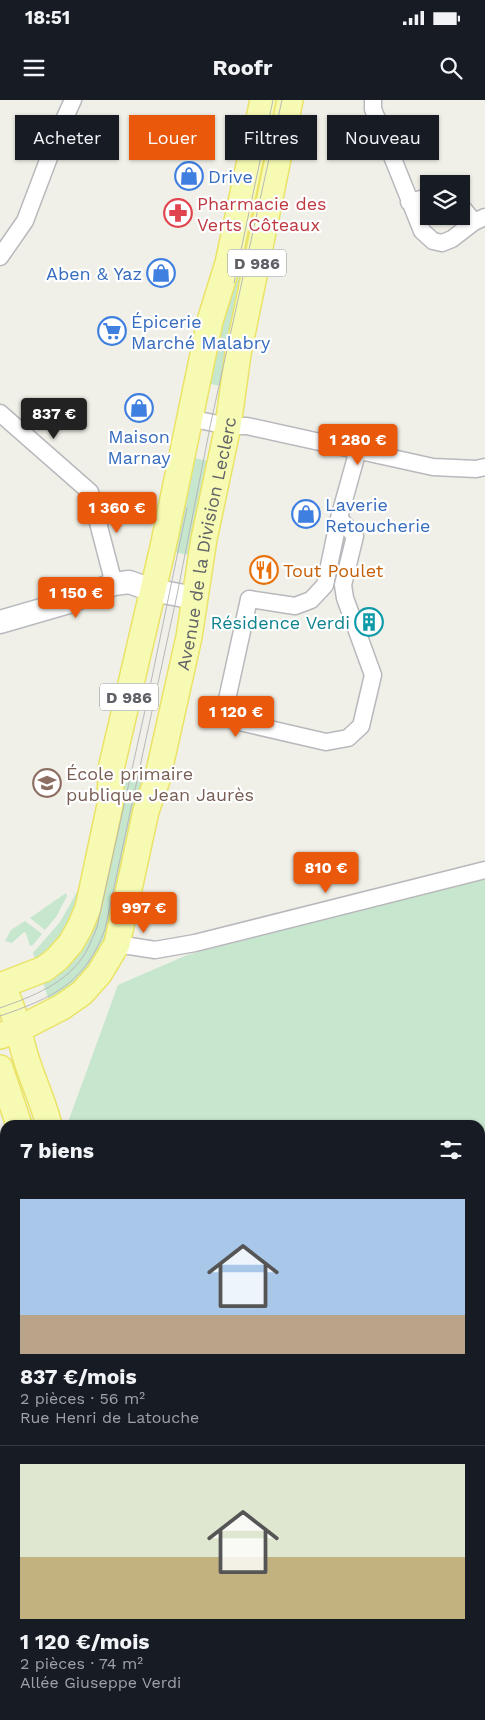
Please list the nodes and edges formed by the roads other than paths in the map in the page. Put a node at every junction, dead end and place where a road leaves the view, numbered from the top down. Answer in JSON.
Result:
{"nodes":[{"id":1,"x":73,"y":100,"type":"edge"},
{"id":2,"x":263,"y":100,"type":"edge"},
{"id":3,"x":290,"y":100,"type":"edge"},
{"id":4,"x":373,"y":100,"type":"edge"},
{"id":5,"x":420,"y":199,"type":"edge"},
{"id":6,"x":409,"y":202,"type":"junction"},
{"id":7,"x":479,"y":219,"type":"edge"},
{"id":8,"x":1,"y":252,"type":"edge"},
{"id":9,"x":0,"y":413,"type":"edge"},
{"id":10,"x":189,"y":418,"type":"junction"},
{"id":11,"x":228,"y":426,"type":"junction"},
{"id":12,"x":358,"y":450,"type":"junction"},
{"id":13,"x":485,"y":467,"type":"edge"},
{"id":14,"x":340,"y":518,"type":"junction"},
{"id":15,"x":114,"y":584,"type":"junction"},
{"id":16,"x":152,"y":590,"type":"junction"},
{"id":17,"x":195,"y":598,"type":"junction"},
{"id":18,"x":0,"y":622,"type":"edge"},
{"id":19,"x":485,"y":870,"type":"edge"},
{"id":20,"x":116,"y":944,"type":"junction"},
{"id":21,"x":1,"y":985,"type":"edge"},
{"id":22,"x":10,"y":1032,"type":"edge"},
{"id":23,"x":0,"y":1068,"type":"edge"},
{"id":24,"x":17,"y":1120,"type":"edge"},
{"id":25,"x":48,"y":1120,"type":"edge"}],
"edges":[{"from":1,"to":8,"type":"street"},
{"from":2,"to":10,"type":"main road","number":"D 986"},
{"from":3,"to":11,"type":"main road","name":"Avenue de la Division Leclerc","number":"D 986"},
{"from":4,"to":6,"type":"street"},
{"from":5,"to":6,"type":"street"},
{"from":6,"to":7,"type":"street"},
{"from":9,"to":15,"type":"street"},
{"from":10,"to":11,"type":"street"},
{"from":10,"to":16,"type":"main road","number":"D 986"},
{"from":11,"to":12,"type":"street"},
{"from":11,"to":17,"type":"main road","name":"Avenue de la Division Leclerc","number":"D 986"},
{"from":12,"to":13,"type":"street"},
{"from":12,"to":14,"type":"street"},
{"from":14,"to":14,"type":"street"},
{"from":15,"to":16,"type":"main road"},
{"from":15,"to":18,"type":"main road"},
{"from":16,"to":17,"type":"main road"},
{"from":16,"to":21,"type":"main road","number":"D 986"},
{"from":17,"to":20,"type":"main road","name":"Avenue de la Division Leclerc","number":"D 986"},
{"from":19,"to":20,"type":"street"},
{"from":20,"to":22,"type":"main road","name":"Avenue de la Division Leclerc","number":"D 986"},
{"from":21,"to":22,"type":"main road"},
{"from":22,"to":25,"type":"main road"},
{"from":23,"to":24,"type":"main road"}]}
